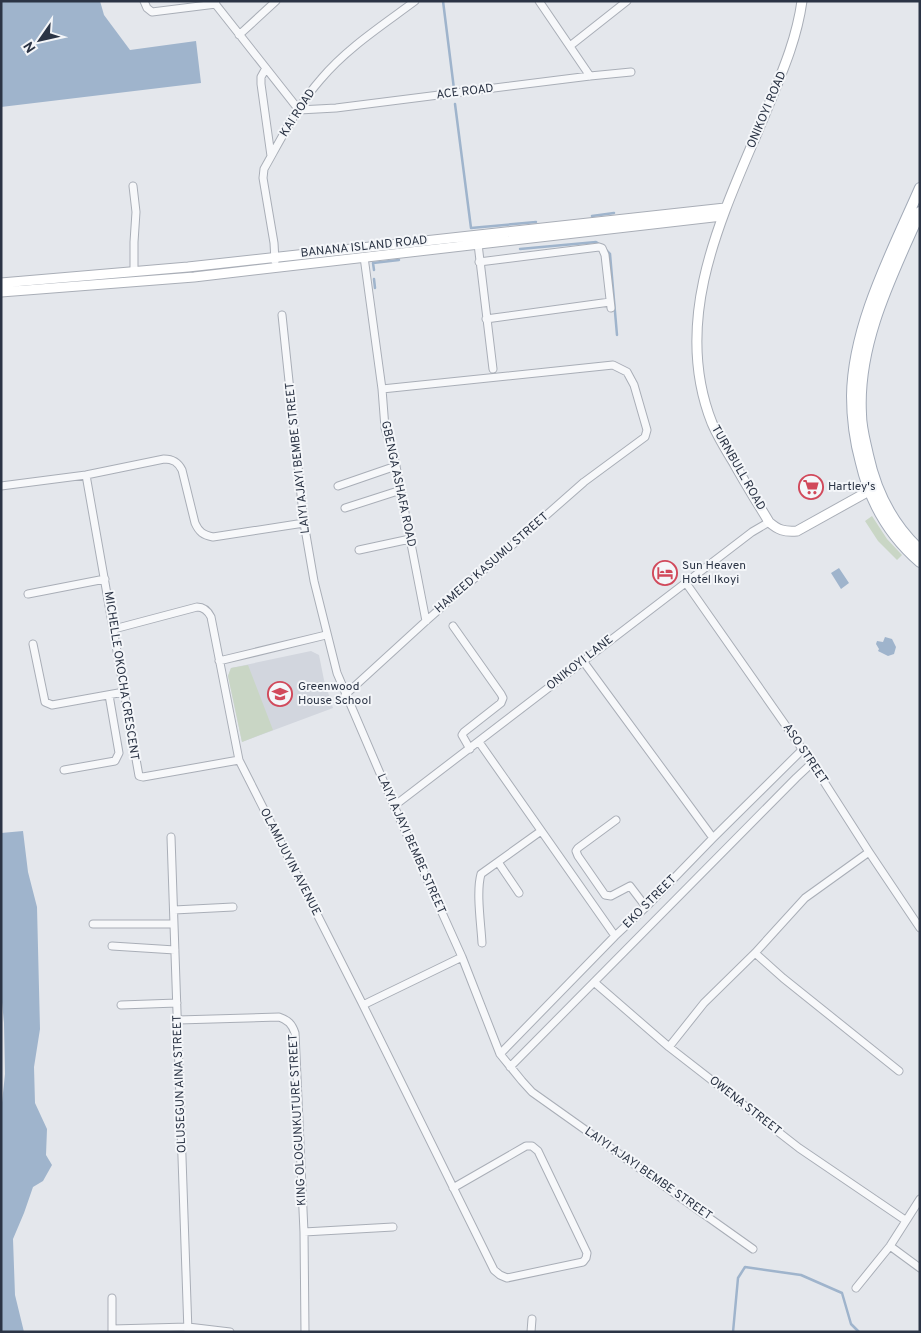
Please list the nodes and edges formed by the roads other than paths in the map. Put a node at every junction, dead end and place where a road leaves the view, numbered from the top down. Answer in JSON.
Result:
{"nodes":[{"id":1,"x":144,"y":1,"type":"edge"},
{"id":2,"x":276,"y":1,"type":"edge"},
{"id":3,"x":415,"y":1,"type":"edge"},
{"id":4,"x":538,"y":1,"type":"edge"},
{"id":5,"x":627,"y":1,"type":"edge"},
{"id":6,"x":802,"y":1,"type":"edge"},
{"id":7,"x":214,"y":3,"type":"edge"},
{"id":8,"x":239,"y":35,"type":"junction"},
{"id":9,"x":570,"y":46,"type":"junction"},
{"id":10,"x":266,"y":68,"type":"junction"},
{"id":11,"x":631,"y":72,"type":"dead end"},
{"id":12,"x":590,"y":76,"type":"junction"},
{"id":13,"x":299,"y":110,"type":"junction"},
{"id":14,"x":271,"y":156,"type":"junction"},
{"id":15,"x":133,"y":186,"type":"dead end"},
{"id":16,"x":920,"y":188,"type":"edge"},
{"id":17,"x":724,"y":212,"type":"junction"},
{"id":18,"x":920,"y":212,"type":"edge"},
{"id":19,"x":478,"y":244,"type":"junction"},
{"id":20,"x":364,"y":257,"type":"junction"},
{"id":21,"x":275,"y":262,"type":"junction"},
{"id":22,"x":479,"y":262,"type":"junction"},
{"id":23,"x":134,"y":272,"type":"junction"},
{"id":24,"x":1,"y":283,"type":"edge"},
{"id":25,"x":1,"y":292,"type":"edge"},
{"id":26,"x":282,"y":315,"type":"dead end"},
{"id":27,"x":486,"y":319,"type":"junction"},
{"id":28,"x":493,"y":369,"type":"dead end"},
{"id":29,"x":382,"y":389,"type":"junction"},
{"id":30,"x":396,"y":466,"type":"junction"},
{"id":31,"x":86,"y":475,"type":"junction"},
{"id":32,"x":1,"y":486,"type":"edge"},
{"id":33,"x":338,"y":486,"type":"dead end"},
{"id":34,"x":401,"y":490,"type":"junction"},
{"id":35,"x":874,"y":491,"type":"junction"},
{"id":36,"x":345,"y":508,"type":"dead end"},
{"id":37,"x":769,"y":522,"type":"junction"},
{"id":38,"x":304,"y":523,"type":"junction"},
{"id":39,"x":410,"y":539,"type":"junction"},
{"id":40,"x":359,"y":550,"type":"dead end"},
{"id":41,"x":920,"y":550,"type":"edge"},
{"id":42,"x":920,"y":562,"type":"edge"},
{"id":43,"x":105,"y":579,"type":"junction"},
{"id":44,"x":686,"y":583,"type":"junction"},
{"id":45,"x":28,"y":594,"type":"dead end"},
{"id":46,"x":426,"y":621,"type":"junction"},
{"id":47,"x":453,"y":626,"type":"dead end"},
{"id":48,"x":114,"y":629,"type":"junction"},
{"id":49,"x":326,"y":635,"type":"junction"},
{"id":50,"x":33,"y":644,"type":"dead end"},
{"id":51,"x":219,"y":661,"type":"junction"},
{"id":52,"x":583,"y":661,"type":"junction"},
{"id":53,"x":124,"y":692,"type":"junction"},
{"id":54,"x":109,"y":694,"type":"junction"},
{"id":55,"x":345,"y":695,"type":"junction"},
{"id":56,"x":479,"y":742,"type":"junction"},
{"id":57,"x":470,"y":749,"type":"junction"},
{"id":58,"x":802,"y":750,"type":"junction"},
{"id":59,"x":239,"y":760,"type":"junction"},
{"id":60,"x":812,"y":763,"type":"junction"},
{"id":61,"x":64,"y":770,"type":"dead end"},
{"id":62,"x":394,"y":806,"type":"junction"},
{"id":63,"x":616,"y":820,"type":"dead end"},
{"id":64,"x":541,"y":831,"type":"junction"},
{"id":65,"x":171,"y":837,"type":"dead end"},
{"id":66,"x":713,"y":838,"type":"junction"},
{"id":67,"x":869,"y":852,"type":"junction"},
{"id":68,"x":498,"y":862,"type":"junction"},
{"id":69,"x":519,"y":893,"type":"dead end"},
{"id":70,"x":233,"y":907,"type":"dead end"},
{"id":71,"x":646,"y":907,"type":"junction"},
{"id":72,"x":174,"y":910,"type":"junction"},
{"id":73,"x":93,"y":924,"type":"dead end"},
{"id":74,"x":174,"y":924,"type":"junction"},
{"id":75,"x":920,"y":928,"type":"edge"},
{"id":76,"x":615,"y":936,"type":"junction"},
{"id":77,"x":482,"y":943,"type":"dead end"},
{"id":78,"x":112,"y":946,"type":"dead end"},
{"id":79,"x":175,"y":950,"type":"junction"},
{"id":80,"x":755,"y":953,"type":"junction"},
{"id":81,"x":462,"y":957,"type":"junction"},
{"id":82,"x":594,"y":982,"type":"junction"},
{"id":83,"x":177,"y":1003,"type":"junction"},
{"id":84,"x":121,"y":1004,"type":"dead end"},
{"id":85,"x":363,"y":1005,"type":"junction"},
{"id":86,"x":178,"y":1020,"type":"junction"},
{"id":87,"x":669,"y":1047,"type":"junction"},
{"id":88,"x":500,"y":1054,"type":"junction"},
{"id":89,"x":510,"y":1067,"type":"junction"},
{"id":90,"x":899,"y":1071,"type":"dead end"},
{"id":91,"x":453,"y":1188,"type":"junction"},
{"id":92,"x":920,"y":1199,"type":"edge"},
{"id":93,"x":905,"y":1220,"type":"junction"},
{"id":94,"x":393,"y":1227,"type":"dead end"},
{"id":95,"x":304,"y":1232,"type":"junction"},
{"id":96,"x":890,"y":1246,"type":"junction"},
{"id":97,"x":753,"y":1249,"type":"dead end"},
{"id":98,"x":920,"y":1268,"type":"edge"},
{"id":99,"x":856,"y":1288,"type":"dead end"},
{"id":100,"x":112,"y":1298,"type":"dead end"},
{"id":101,"x":532,"y":1319,"type":"dead end"},
{"id":102,"x":188,"y":1329,"type":"edge"},
{"id":103,"x":112,"y":1331,"type":"edge"},
{"id":104,"x":230,"y":1332,"type":"edge"},
{"id":105,"x":305,"y":1332,"type":"edge"},
{"id":106,"x":531,"y":1332,"type":"edge"}],
"edges":[{"from":1,"to":7,"type":"street"},
{"from":2,"to":8,"type":"street"},
{"from":3,"to":13,"type":"street","name":"KAI ROAD"},
{"from":4,"to":9,"type":"street"},
{"from":5,"to":9,"type":"street"},
{"from":6,"to":17,"type":"street","name":"ONIKOYI ROAD"},
{"from":7,"to":8,"type":"street"},
{"from":8,"to":10,"type":"street"},
{"from":9,"to":12,"type":"street"},
{"from":10,"to":13,"type":"street"},
{"from":10,"to":14,"type":"street"},
{"from":11,"to":12,"type":"street","name":"ACE ROAD"},
{"from":12,"to":13,"type":"street","name":"ACE ROAD"},
{"from":13,"to":14,"type":"street","name":"KAI ROAD"},
{"from":14,"to":21,"type":"street","name":"KAI ROAD"},
{"from":15,"to":23,"type":"street"},
{"from":16,"to":35,"type":"main road"},
{"from":17,"to":19,"type":"street","name":"BANANA ISLAND ROAD"},
{"from":17,"to":21,"type":"street","name":"BANANA ISLAND ROAD"},
{"from":17,"to":37,"type":"street","name":"TURNBULL ROAD"},
{"from":18,"to":35,"type":"main road"},
{"from":19,"to":20,"type":"street","name":"BANANA ISLAND ROAD"},
{"from":19,"to":22,"type":"street"},
{"from":20,"to":21,"type":"street","name":"BANANA ISLAND ROAD"},
{"from":20,"to":29,"type":"street","name":"GBENGA ASHAFA ROAD"},
{"from":21,"to":23,"type":"street","name":"BANANA ISLAND ROAD"},
{"from":21,"to":25,"type":"street","name":"BANANA ISLAND ROAD"},
{"from":22,"to":27,"type":"street"},
{"from":22,"to":27,"type":"street"},
{"from":23,"to":24,"type":"street","name":"BANANA ISLAND ROAD"},
{"from":26,"to":38,"type":"street","name":"LAIYI AJAYI BEMBE STREET"},
{"from":27,"to":28,"type":"street"},
{"from":29,"to":30,"type":"street","name":"GBENGA ASHAFA ROAD"},
{"from":29,"to":46,"type":"street","name":"HAMEED KASUMU STREET"},
{"from":30,"to":33,"type":"street"},
{"from":30,"to":34,"type":"street","name":"GBENGA ASHAFA ROAD"},
{"from":31,"to":32,"type":"street"},
{"from":31,"to":38,"type":"street"},
{"from":31,"to":43,"type":"street","name":"MICHELLE OKOCHA CRESCENT"},
{"from":34,"to":36,"type":"street"},
{"from":34,"to":39,"type":"street","name":"GBENGA ASHAFA ROAD"},
{"from":35,"to":37,"type":"street","name":"TURNBULL ROAD"},
{"from":35,"to":41,"type":"main road"},
{"from":35,"to":42,"type":"main road"},
{"from":37,"to":44,"type":"street","name":"ONIKOYI LANE"},
{"from":38,"to":49,"type":"street","name":"LAIYI AJAYI BEMBE STREET"},
{"from":39,"to":40,"type":"street"},
{"from":39,"to":46,"type":"street","name":"GBENGA ASHAFA ROAD"},
{"from":43,"to":45,"type":"street"},
{"from":43,"to":48,"type":"street","name":"MICHELLE OKOCHA CRESCENT"},
{"from":44,"to":52,"type":"street","name":"ONIKOYI LANE"},
{"from":44,"to":58,"type":"street","name":"ASO STREET"},
{"from":46,"to":55,"type":"street","name":"HAMEED KASUMU STREET"},
{"from":47,"to":57,"type":"street"},
{"from":48,"to":51,"type":"street","name":"OLAMIJUYIN AVENUE"},
{"from":48,"to":53,"type":"street","name":"MICHELLE OKOCHA CRESCENT"},
{"from":49,"to":51,"type":"street"},
{"from":49,"to":55,"type":"street","name":"LAIYI AJAYI BEMBE STREET"},
{"from":50,"to":54,"type":"street"},
{"from":51,"to":59,"type":"street","name":"OLAMIJUYIN AVENUE"},
{"from":52,"to":56,"type":"street","name":"ONIKOYI LANE"},
{"from":52,"to":66,"type":"street"},
{"from":53,"to":54,"type":"street"},
{"from":53,"to":59,"type":"street","name":"MICHELLE OKOCHA CRESCENT"},
{"from":54,"to":61,"type":"street"},
{"from":55,"to":62,"type":"street","name":"LAIYI AJAYI BEMBE STREET"},
{"from":56,"to":57,"type":"street","name":"ONIKOYI LANE"},
{"from":56,"to":64,"type":"street"},
{"from":57,"to":62,"type":"street","name":"ONIKOYI LANE"},
{"from":58,"to":60,"type":"street","name":"ASO STREET"},
{"from":58,"to":66,"type":"street","name":"EKO STREET"},
{"from":59,"to":85,"type":"street","name":"OLAMIJUYIN AVENUE"},
{"from":60,"to":67,"type":"street","name":"ASO STREET"},
{"from":60,"to":82,"type":"street","name":"EKO STREET"},
{"from":62,"to":81,"type":"street","name":"LAIYI AJAYI BEMBE STREET"},
{"from":63,"to":71,"type":"street"},
{"from":64,"to":68,"type":"street"},
{"from":64,"to":76,"type":"street"},
{"from":65,"to":72,"type":"street","name":"OLUSEGUN AINA STREET"},
{"from":66,"to":71,"type":"street","name":"EKO STREET"},
{"from":67,"to":75,"type":"street","name":"ASO STREET"},
{"from":67,"to":80,"type":"street"},
{"from":68,"to":69,"type":"street"},
{"from":68,"to":77,"type":"street"},
{"from":70,"to":72,"type":"street"},
{"from":71,"to":76,"type":"street","name":"EKO STREET"},
{"from":72,"to":74,"type":"street","name":"OLUSEGUN AINA STREET"},
{"from":73,"to":74,"type":"street"},
{"from":74,"to":79,"type":"street","name":"OLUSEGUN AINA STREET"},
{"from":76,"to":88,"type":"street","name":"EKO STREET"},
{"from":78,"to":79,"type":"street"},
{"from":79,"to":83,"type":"street","name":"OLUSEGUN AINA STREET"},
{"from":80,"to":87,"type":"street"},
{"from":80,"to":90,"type":"street"},
{"from":81,"to":85,"type":"street"},
{"from":81,"to":88,"type":"street","name":"LAIYI AJAYI BEMBE STREET"},
{"from":82,"to":87,"type":"street","name":"OWENA STREET"},
{"from":82,"to":89,"type":"street","name":"EKO STREET"},
{"from":83,"to":84,"type":"street"},
{"from":83,"to":86,"type":"street","name":"OLUSEGUN AINA STREET"},
{"from":85,"to":91,"type":"street","name":"OLAMIJUYIN AVENUE"},
{"from":86,"to":95,"type":"street","name":"KING OLOGUNKUTURE STREET"},
{"from":86,"to":102,"type":"street","name":"OLUSEGUN AINA STREET"},
{"from":87,"to":93,"type":"street","name":"OWENA STREET"},
{"from":88,"to":89,"type":"street","name":"LAIYI AJAYI BEMBE STREET"},
{"from":89,"to":97,"type":"street","name":"LAIYI AJAYI BEMBE STREET"},
{"from":91,"to":91,"type":"street","name":"OLAMIJUYIN AVENUE"},
{"from":92,"to":93,"type":"street"},
{"from":93,"to":96,"type":"street"},
{"from":94,"to":95,"type":"street"},
{"from":95,"to":105,"type":"street","name":"KING OLOGUNKUTURE STREET"},
{"from":96,"to":98,"type":"street"},
{"from":96,"to":99,"type":"street"},
{"from":100,"to":103,"type":"street"},
{"from":101,"to":106,"type":"street"},
{"from":102,"to":103,"type":"street"},
{"from":102,"to":104,"type":"street"}]}
